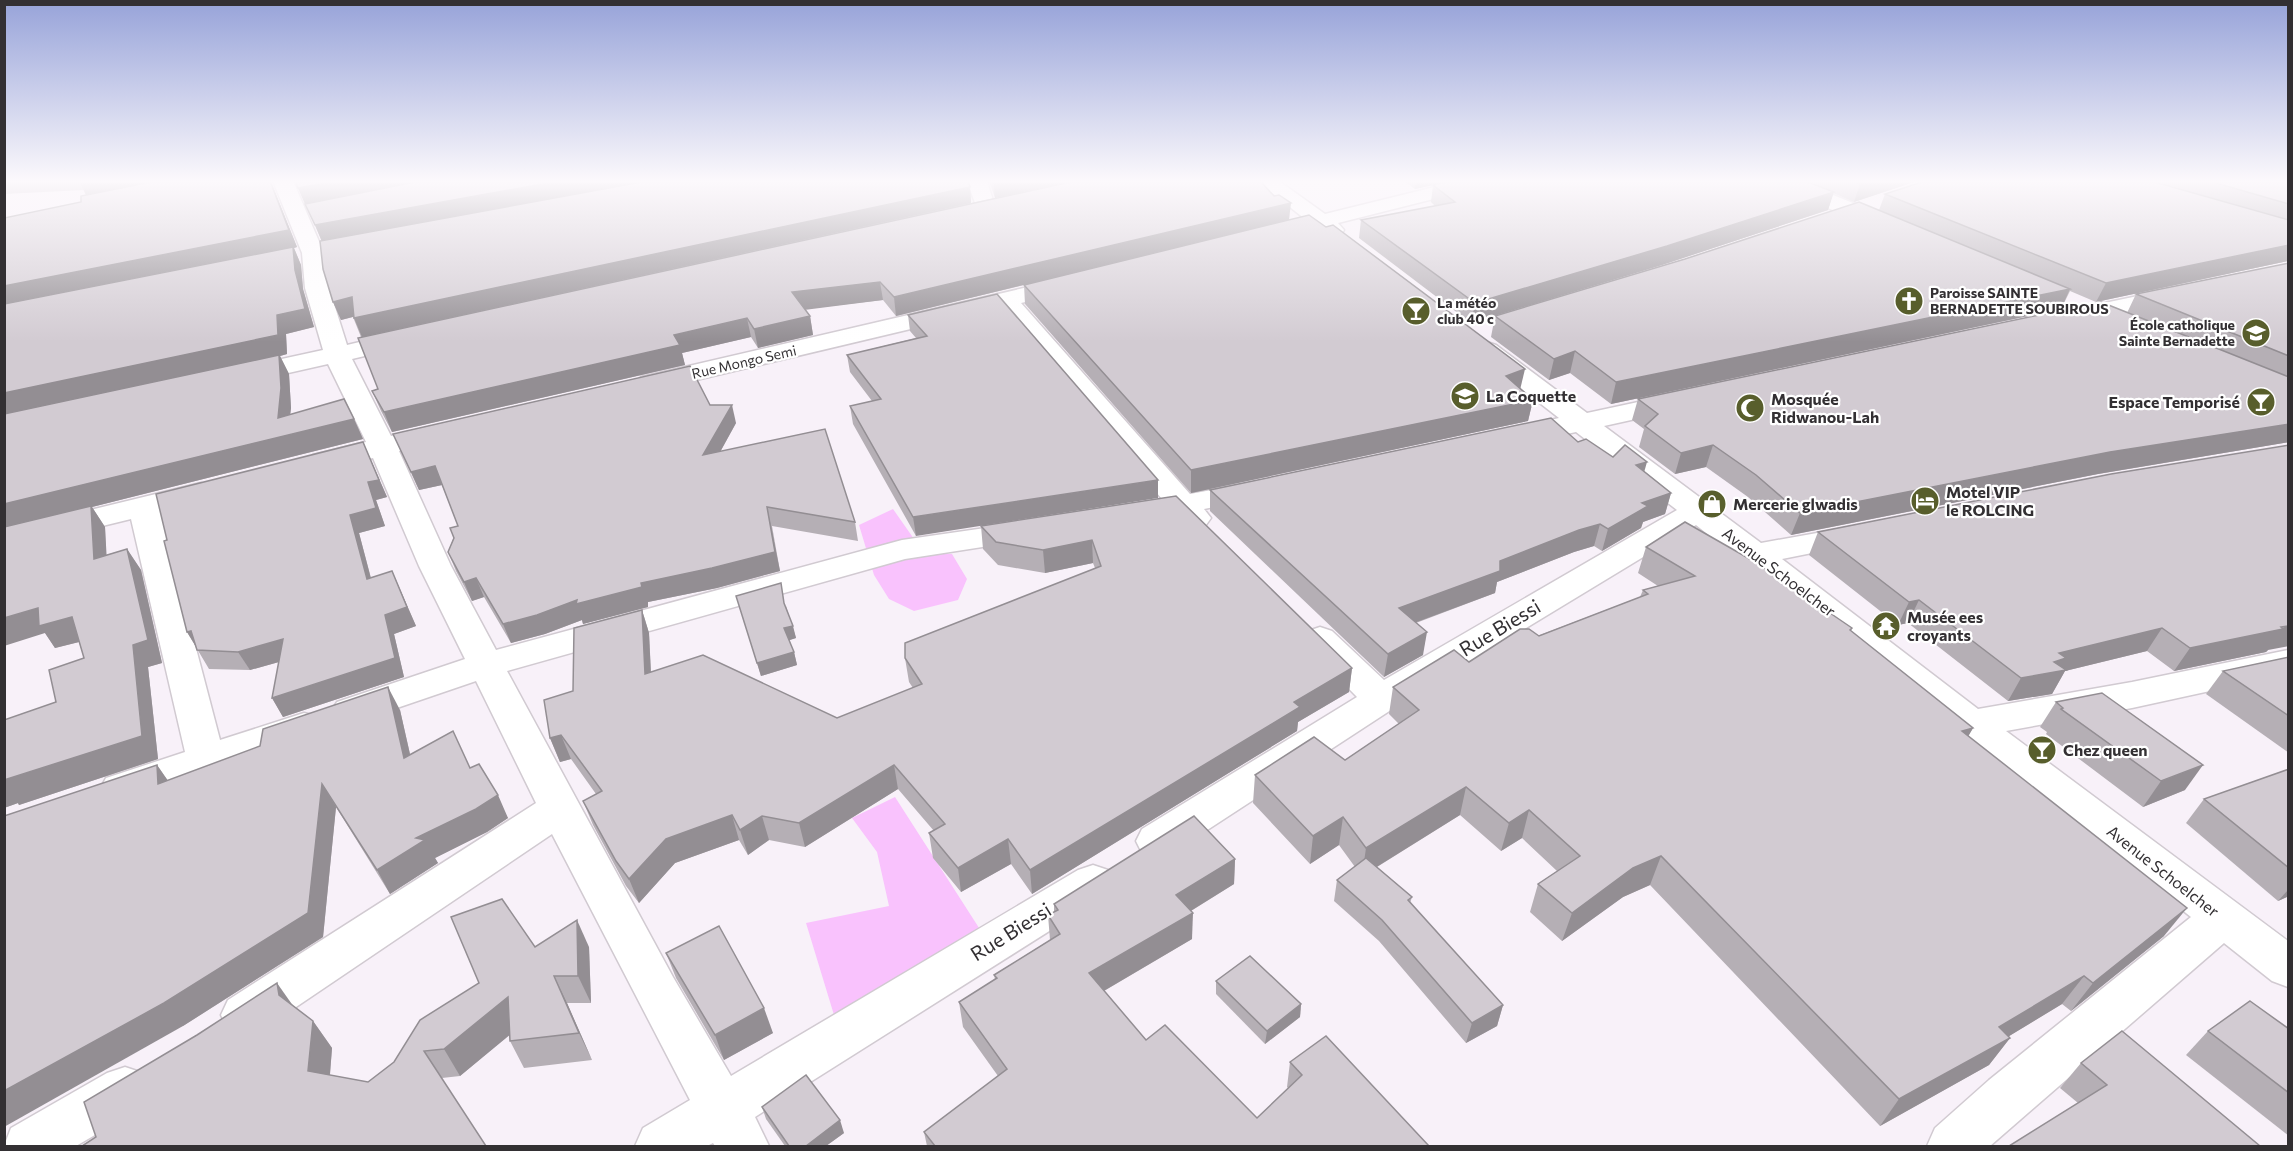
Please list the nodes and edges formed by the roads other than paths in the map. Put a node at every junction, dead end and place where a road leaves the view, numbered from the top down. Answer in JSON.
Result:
{"nodes":[{"id":1,"x":311,"y":235,"type":"edge"},
{"id":2,"x":1267,"y":235,"type":"edge"},
{"id":3,"x":1340,"y":235,"type":"edge"},
{"id":4,"x":1254,"y":238,"type":"edge"},
{"id":5,"x":1358,"y":249,"type":"edge"},
{"id":6,"x":1096,"y":278,"type":"edge"},
{"id":7,"x":2198,"y":290,"type":"edge"},
{"id":8,"x":2062,"y":298,"type":"edge"},
{"id":9,"x":1005,"y":300,"type":"junction"},
{"id":10,"x":2095,"y":312,"type":"junction"},
{"id":11,"x":2048,"y":322,"type":"edge"},
{"id":12,"x":2127,"y":325,"type":"edge"},
{"id":13,"x":1478,"y":331,"type":"edge"},
{"id":14,"x":428,"y":334,"type":"edge"},
{"id":15,"x":337,"y":355,"type":"junction"},
{"id":16,"x":222,"y":380,"type":"edge"},
{"id":17,"x":624,"y":389,"type":"edge"},
{"id":18,"x":1699,"y":397,"type":"edge"},
{"id":19,"x":1582,"y":422,"type":"junction"},
{"id":20,"x":463,"y":427,"type":"edge"},
{"id":21,"x":1488,"y":442,"type":"edge"},
{"id":22,"x":382,"y":446,"type":"junction"},
{"id":23,"x":303,"y":466,"type":"edge"},
{"id":24,"x":1289,"y":484,"type":"edge"},
{"id":25,"x":223,"y":486,"type":"edge"},
{"id":26,"x":1183,"y":506,"type":"junction"},
{"id":27,"x":144,"y":507,"type":"junction"},
{"id":28,"x":1698,"y":510,"type":"junction"},
{"id":29,"x":1113,"y":517,"type":"edge"},
{"id":30,"x":1054,"y":526,"type":"edge"},
{"id":31,"x":1882,"y":530,"type":"edge"},
{"id":32,"x":1216,"y":538,"type":"edge"},
{"id":33,"x":4,"y":541,"type":"edge"},
{"id":34,"x":1756,"y":554,"type":"junction"},
{"id":35,"x":1299,"y":618,"type":"edge"},
{"id":36,"x":2289,"y":662,"type":"edge"},
{"id":37,"x":487,"y":664,"type":"junction"},
{"id":38,"x":1381,"y":699,"type":"junction"},
{"id":39,"x":1971,"y":724,"type":"junction"},
{"id":40,"x":206,"y":760,"type":"junction"},
{"id":41,"x":94,"y":797,"type":"edge"},
{"id":42,"x":559,"y":808,"type":"junction"},
{"id":43,"x":2223,"y":917,"type":"junction"},
{"id":44,"x":2289,"y":968,"type":"edge"},
{"id":45,"x":211,"y":1038,"type":"edge"},
{"id":46,"x":160,"y":1068,"type":"edge"},
{"id":47,"x":733,"y":1129,"type":"edge"},
{"id":48,"x":29,"y":1146,"type":"edge"},
{"id":49,"x":661,"y":1146,"type":"edge"},
{"id":50,"x":1953,"y":1146,"type":"edge"}],
"edges":[{"from":1,"to":15,"type":"street"},
{"from":2,"to":4,"type":"street"},
{"from":3,"to":5,"type":"street"},
{"from":6,"to":9,"type":"street","name":"Rue Mongo Semi"},
{"from":7,"to":10,"type":"street"},
{"from":8,"to":10,"type":"street"},
{"from":9,"to":17,"type":"street","name":"Rue Mongo Semi"},
{"from":9,"to":26,"type":"street"},
{"from":10,"to":11,"type":"street"},
{"from":10,"to":12,"type":"street"},
{"from":13,"to":19,"type":"street","name":"Avenue Schoelcher"},
{"from":14,"to":15,"type":"street"},
{"from":15,"to":16,"type":"street"},
{"from":15,"to":22,"type":"street"},
{"from":18,"to":19,"type":"street"},
{"from":19,"to":21,"type":"street"},
{"from":19,"to":28,"type":"street","name":"Avenue Schoelcher"},
{"from":20,"to":22,"type":"street"},
{"from":22,"to":23,"type":"street"},
{"from":22,"to":37,"type":"street"},
{"from":24,"to":26,"type":"street"},
{"from":25,"to":27,"type":"street"},
{"from":26,"to":29,"type":"street"},
{"from":26,"to":32,"type":"street"},
{"from":27,"to":33,"type":"street"},
{"from":27,"to":40,"type":"street"},
{"from":28,"to":34,"type":"street","name":"Avenue Schoelcher"},
{"from":28,"to":38,"type":"street","name":"Rue Biessi"},
{"from":30,"to":37,"type":"street"},
{"from":31,"to":34,"type":"street"},
{"from":34,"to":39,"type":"street","name":"Avenue Schoelcher"},
{"from":35,"to":38,"type":"street"},
{"from":36,"to":39,"type":"street"},
{"from":37,"to":40,"type":"street"},
{"from":37,"to":42,"type":"street"},
{"from":38,"to":47,"type":"street","name":"Rue Biessi"},
{"from":39,"to":43,"type":"street","name":"Avenue Schoelcher"},
{"from":40,"to":41,"type":"street"},
{"from":42,"to":45,"type":"street"},
{"from":42,"to":47,"type":"street"},
{"from":43,"to":44,"type":"street","name":"Avenue Schoelcher"},
{"from":43,"to":50,"type":"street"},
{"from":46,"to":48,"type":"street"},
{"from":47,"to":49,"type":"street","name":"Rue Biessi"}]}
